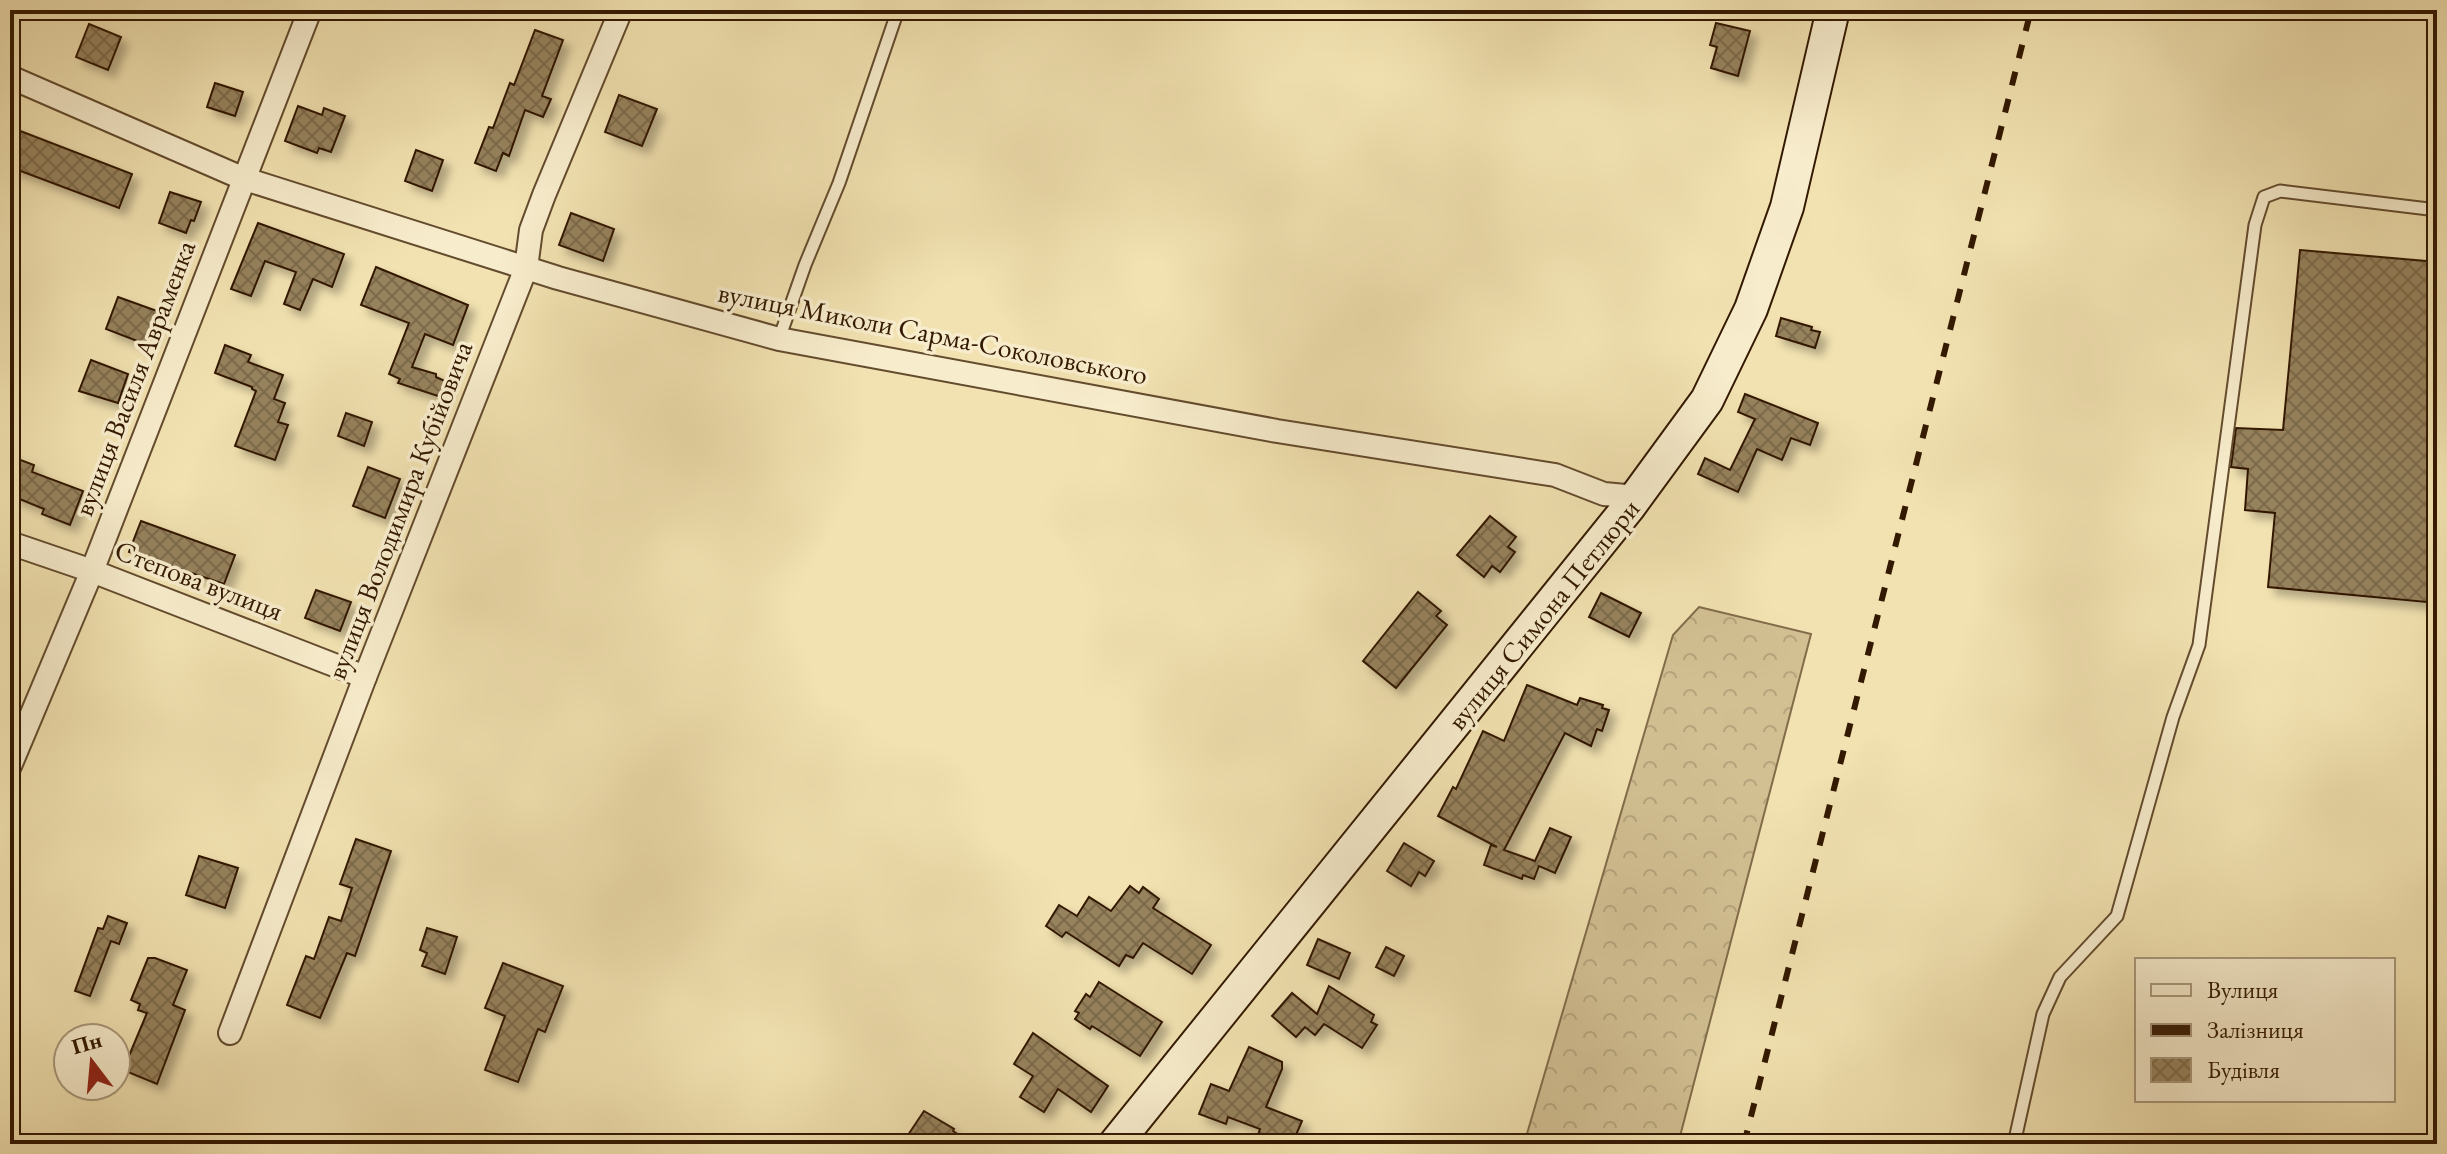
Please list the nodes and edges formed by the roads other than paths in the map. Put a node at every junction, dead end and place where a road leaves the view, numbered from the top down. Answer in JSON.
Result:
{"nodes":[{"id":1,"x":310,"y":10,"type":"edge"},
{"id":2,"x":621,"y":10,"type":"edge"},
{"id":3,"x":898,"y":10,"type":"edge"},
{"id":4,"x":1833,"y":10,"type":"edge"},
{"id":5,"x":10,"y":77,"type":"edge"},
{"id":6,"x":242,"y":178,"type":"junction"},
{"id":7,"x":2437,"y":210,"type":"edge"},
{"id":8,"x":526,"y":268,"type":"junction"},
{"id":9,"x":779,"y":339,"type":"junction"},
{"id":10,"x":1637,"y":497,"type":"junction"},
{"id":11,"x":10,"y":543,"type":"edge"},
{"id":12,"x":92,"y":571,"type":"junction"},
{"id":13,"x":365,"y":677,"type":"junction"},
{"id":14,"x":10,"y":766,"type":"edge"},
{"id":15,"x":230,"y":1033,"type":"dead end"},
{"id":16,"x":1115,"y":1144,"type":"edge"},
{"id":17,"x":2014,"y":1144,"type":"edge"}],
"edges":[{"from":1,"to":6,"type":"street","name":"вулиця Василя Авраменка"},
{"from":2,"to":8,"type":"street","name":"вулиця Володимира Кубійовича"},
{"from":3,"to":9,"type":"lane"},
{"from":4,"to":10,"type":"street","name":"вулиця Симона Петлюри"},
{"from":5,"to":6,"type":"street","name":"вулиця Миколи Сарма-Соколовського"},
{"from":6,"to":8,"type":"street","name":"вулиця Миколи Сарма-Соколовського"},
{"from":6,"to":12,"type":"street","name":"вулиця Василя Авраменка"},
{"from":7,"to":17,"type":"lane"},
{"from":8,"to":9,"type":"street","name":"вулиця Миколи Сарма-Соколовського"},
{"from":8,"to":13,"type":"street","name":"вулиця Володимира Кубійовича"},
{"from":9,"to":10,"type":"street","name":"вулиця Миколи Сарма-Соколовського"},
{"from":10,"to":16,"type":"street","name":"вулиця Симона Петлюри"},
{"from":11,"to":12,"type":"street","name":"Степова вулиця"},
{"from":12,"to":13,"type":"street","name":"Степова вулиця"},
{"from":12,"to":14,"type":"street","name":"вулиця Василя Авраменка"},
{"from":13,"to":15,"type":"street","name":"вулиця Володимира Кубійовича"}]}
